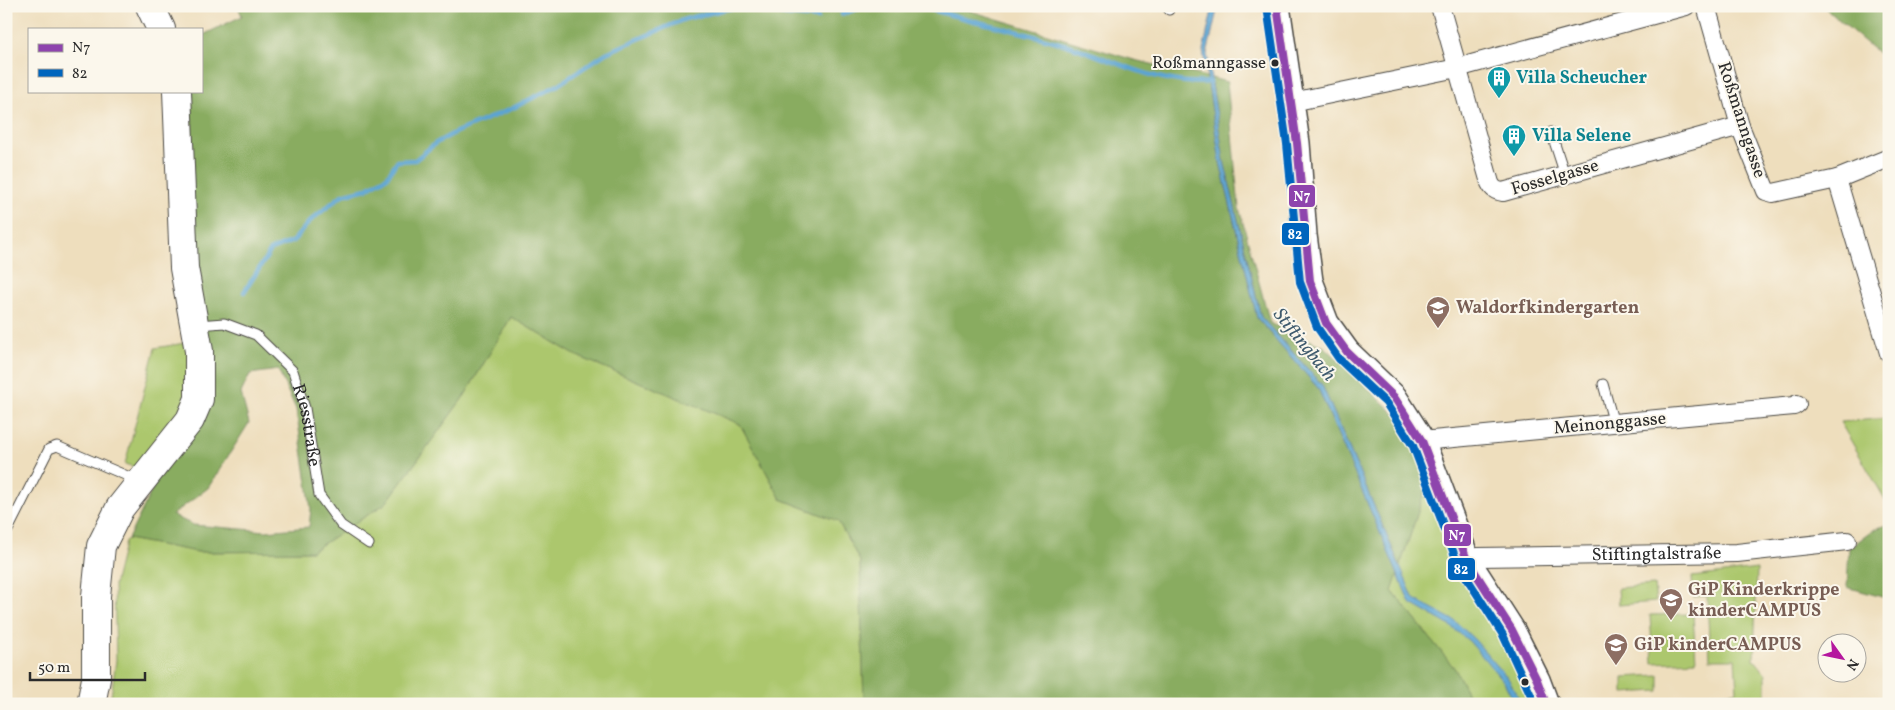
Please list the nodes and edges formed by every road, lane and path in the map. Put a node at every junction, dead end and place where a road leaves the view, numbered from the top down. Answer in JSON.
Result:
{"nodes":[{"id":1,"x":150,"y":6,"type":"edge"},
{"id":2,"x":1277,"y":6,"type":"edge"},
{"id":3,"x":1440,"y":6,"type":"edge"},
{"id":4,"x":1686,"y":6,"type":"edge"},
{"id":5,"x":1706,"y":6,"type":"edge"},
{"id":6,"x":161,"y":28,"type":"edge"},
{"id":7,"x":1457,"y":68,"type":"junction"},
{"id":8,"x":177,"y":92,"type":"edge"},
{"id":9,"x":1292,"y":102,"type":"junction"},
{"id":10,"x":1740,"y":126,"type":"junction"},
{"id":11,"x":1551,"y":132,"type":"dead end"},
{"id":12,"x":1889,"y":158,"type":"edge"},
{"id":13,"x":1564,"y":175,"type":"junction"},
{"id":14,"x":1837,"y":179,"type":"junction"},
{"id":15,"x":194,"y":325,"type":"junction"},
{"id":16,"x":1889,"y":353,"type":"edge"},
{"id":17,"x":1603,"y":384,"type":"dead end"},
{"id":18,"x":1797,"y":404,"type":"dead end"},
{"id":19,"x":1614,"y":424,"type":"junction"},
{"id":20,"x":1422,"y":441,"type":"junction"},
{"id":21,"x":142,"y":482,"type":"junction"},
{"id":22,"x":6,"y":534,"type":"edge"},
{"id":23,"x":1846,"y":541,"type":"dead end"},
{"id":24,"x":369,"y":544,"type":"dead end"},
{"id":25,"x":1467,"y":560,"type":"junction"},
{"id":26,"x":92,"y":704,"type":"edge"},
{"id":27,"x":1546,"y":704,"type":"edge"}],
"edges":[{"from":1,"to":6,"type":"main road"},
{"from":2,"to":9,"type":"street"},
{"from":3,"to":7,"type":"street"},
{"from":4,"to":7,"type":"street"},
{"from":5,"to":10,"type":"street","name":"Roßmanngasse"},
{"from":7,"to":9,"type":"street"},
{"from":7,"to":13,"type":"street","name":"Fosselgasse"},
{"from":8,"to":15,"type":"main road"},
{"from":9,"to":20,"type":"street"},
{"from":10,"to":13,"type":"street","name":"Fosselgasse"},
{"from":10,"to":14,"type":"street","name":"Roßmanngasse"},
{"from":11,"to":13,"type":"lane"},
{"from":12,"to":14,"type":"street","name":"Roßmanngasse"},
{"from":14,"to":16,"type":"street"},
{"from":15,"to":21,"type":"main road"},
{"from":15,"to":24,"type":"lane","name":"Riesstraße"},
{"from":17,"to":19,"type":"lane"},
{"from":18,"to":19,"type":"street","name":"Meinonggasse"},
{"from":19,"to":20,"type":"street","name":"Meinonggasse"},
{"from":20,"to":25,"type":"street"},
{"from":21,"to":22,"type":"lane"},
{"from":21,"to":26,"type":"main road"},
{"from":23,"to":25,"type":"street","name":"Stiftingtalstraße"},
{"from":25,"to":27,"type":"street"}]}
